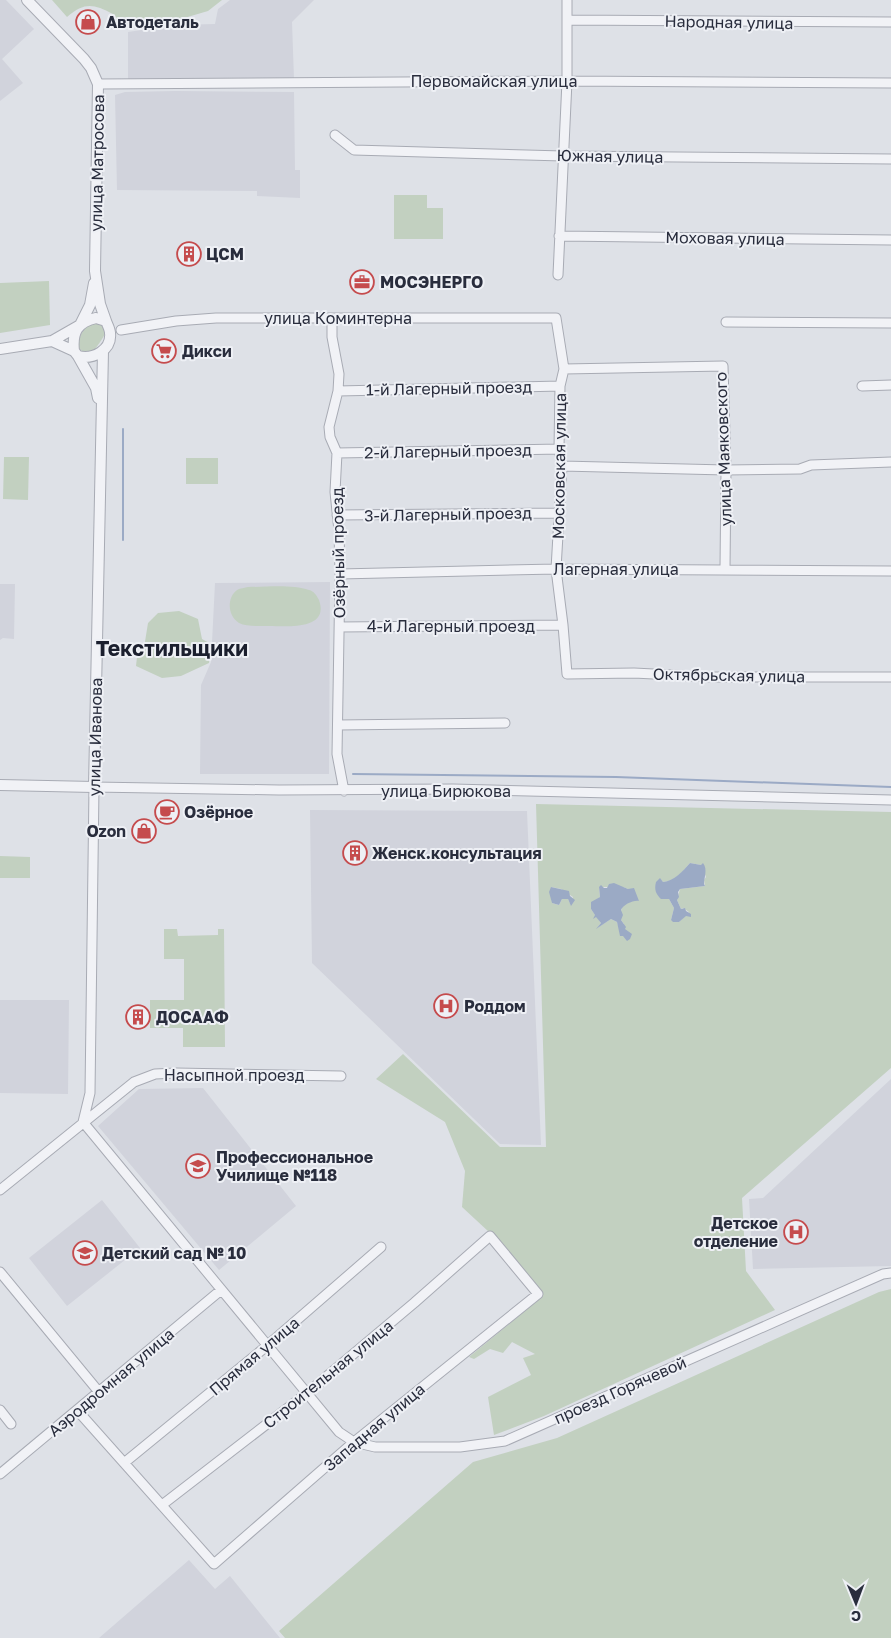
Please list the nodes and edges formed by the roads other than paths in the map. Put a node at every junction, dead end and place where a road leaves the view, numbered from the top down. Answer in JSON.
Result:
{"nodes":[{"id":1,"x":27,"y":0,"type":"edge"},
{"id":2,"x":567,"y":0,"type":"edge"},
{"id":3,"x":567,"y":20,"type":"junction"},
{"id":4,"x":891,"y":22,"type":"edge"},
{"id":5,"x":567,"y":81,"type":"junction"},
{"id":6,"x":891,"y":83,"type":"edge"},
{"id":7,"x":98,"y":84,"type":"junction"},
{"id":8,"x":335,"y":135,"type":"dead end"},
{"id":9,"x":563,"y":156,"type":"junction"},
{"id":10,"x":891,"y":159,"type":"edge"},
{"id":11,"x":559,"y":236,"type":"junction"},
{"id":12,"x":891,"y":240,"type":"edge"},
{"id":13,"x":96,"y":275,"type":"junction"},
{"id":14,"x":558,"y":275,"type":"dead end"},
{"id":15,"x":332,"y":318,"type":"junction"},
{"id":16,"x":556,"y":318,"type":"joint"},
{"id":17,"x":106,"y":321,"type":"junction"},
{"id":18,"x":726,"y":322,"type":"dead end"},
{"id":19,"x":891,"y":323,"type":"edge"},
{"id":20,"x":80,"y":325,"type":"junction"},
{"id":21,"x":121,"y":330,"type":"junction"},
{"id":22,"x":52,"y":341,"type":"junction"},
{"id":23,"x":0,"y":349,"type":"edge"},
{"id":24,"x":105,"y":349,"type":"junction"},
{"id":25,"x":76,"y":354,"type":"junction"},
{"id":26,"x":564,"y":369,"type":"junction"},
{"id":27,"x":891,"y":385,"type":"edge"},
{"id":28,"x":560,"y":386,"type":"junction"},
{"id":29,"x":862,"y":386,"type":"dead end"},
{"id":30,"x":338,"y":391,"type":"junction"},
{"id":31,"x":101,"y":414,"type":"junction"},
{"id":32,"x":559,"y":449,"type":"junction"},
{"id":33,"x":337,"y":453,"type":"junction"},
{"id":34,"x":891,"y":462,"type":"edge"},
{"id":35,"x":562,"y":466,"type":"junction"},
{"id":36,"x":726,"y":470,"type":"junction"},
{"id":37,"x":559,"y":513,"type":"junction"},
{"id":38,"x":337,"y":516,"type":"junction"},
{"id":39,"x":556,"y":569,"type":"junction"},
{"id":40,"x":725,"y":569,"type":"junction"},
{"id":41,"x":891,"y":571,"type":"edge"},
{"id":42,"x":340,"y":574,"type":"junction"},
{"id":43,"x":563,"y":625,"type":"junction"},
{"id":44,"x":339,"y":627,"type":"junction"},
{"id":45,"x":567,"y":674,"type":"joint"},
{"id":46,"x":891,"y":677,"type":"edge"},
{"id":47,"x":505,"y":723,"type":"dead end"},
{"id":48,"x":338,"y":725,"type":"junction"},
{"id":49,"x":0,"y":785,"type":"edge"},
{"id":50,"x":94,"y":787,"type":"junction"},
{"id":51,"x":344,"y":791,"type":"junction"},
{"id":52,"x":891,"y":800,"type":"edge"},
{"id":53,"x":341,"y":1076,"type":"dead end"},
{"id":54,"x":83,"y":1122,"type":"junction"},
{"id":55,"x":0,"y":1190,"type":"edge"},
{"id":56,"x":382,"y":1247,"type":"dead end"},
{"id":57,"x":0,"y":1272,"type":"edge"},
{"id":58,"x":891,"y":1273,"type":"edge"},
{"id":59,"x":221,"y":1290,"type":"junction"},
{"id":60,"x":538,"y":1294,"type":"joint"},
{"id":61,"x":268,"y":1345,"type":"junction"},
{"id":62,"x":99,"y":1392,"type":"junction"},
{"id":63,"x":307,"y":1393,"type":"junction"},
{"id":64,"x":0,"y":1410,"type":"edge"},
{"id":65,"x":77,"y":1410,"type":"junction"},
{"id":66,"x":12,"y":1424,"type":"dead end"},
{"id":67,"x":354,"y":1442,"type":"junction"},
{"id":68,"x":124,"y":1463,"type":"junction"},
{"id":69,"x":0,"y":1474,"type":"edge"},
{"id":70,"x":162,"y":1506,"type":"junction"}],
"edges":[{"from":1,"to":7,"type":"street","name":"улица Матросова"},
{"from":2,"to":3,"type":"street"},
{"from":3,"to":4,"type":"street","name":"Народная улица"},
{"from":3,"to":5,"type":"street"},
{"from":5,"to":6,"type":"street","name":"Первомайская улица"},
{"from":5,"to":7,"type":"street","name":"Первомайская улица"},
{"from":5,"to":9,"type":"street"},
{"from":7,"to":13,"type":"street","name":"улица Матросова"},
{"from":8,"to":9,"type":"street","name":"Южная улица"},
{"from":9,"to":10,"type":"street","name":"Южная улица"},
{"from":9,"to":11,"type":"street"},
{"from":11,"to":12,"type":"street","name":"Моховая улица"},
{"from":11,"to":14,"type":"street"},
{"from":13,"to":17,"type":"street","name":"улица Матросова"},
{"from":13,"to":20,"type":"street"},
{"from":15,"to":16,"type":"street","name":"улица Коминтерна"},
{"from":15,"to":21,"type":"street","name":"улица Коминтерна"},
{"from":15,"to":30,"type":"street","name":"Озёрный проезд"},
{"from":16,"to":26,"type":"street","name":"Московская улица"},
{"from":17,"to":20,"type":"street"},
{"from":17,"to":21,"type":"street"},
{"from":17,"to":24,"type":"street"},
{"from":18,"to":19,"type":"street"},
{"from":20,"to":22,"type":"street"},
{"from":20,"to":25,"type":"street"},
{"from":21,"to":24,"type":"street"},
{"from":22,"to":23,"type":"street"},
{"from":22,"to":25,"type":"street"},
{"from":24,"to":25,"type":"street"},
{"from":24,"to":31,"type":"street","name":"улица Иванова"},
{"from":25,"to":31,"type":"street"},
{"from":26,"to":28,"type":"street","name":"Московская улица"},
{"from":26,"to":36,"type":"street","name":"улица Маяковского"},
{"from":27,"to":29,"type":"street"},
{"from":28,"to":30,"type":"street","name":"1-й Лагерный проезд"},
{"from":28,"to":32,"type":"street","name":"Московская улица"},
{"from":30,"to":33,"type":"street","name":"Озёрный проезд"},
{"from":31,"to":50,"type":"street","name":"улица Иванова"},
{"from":32,"to":33,"type":"street","name":"2-й Лагерный проезд"},
{"from":32,"to":35,"type":"street","name":"Московская улица"},
{"from":33,"to":38,"type":"street","name":"Озёрный проезд"},
{"from":34,"to":36,"type":"street"},
{"from":35,"to":36,"type":"street"},
{"from":35,"to":37,"type":"street","name":"Московская улица"},
{"from":36,"to":40,"type":"street","name":"улица Маяковского"},
{"from":37,"to":38,"type":"street","name":"3-й Лагерный проезд"},
{"from":37,"to":39,"type":"street","name":"Московская улица"},
{"from":38,"to":42,"type":"street","name":"Озёрный проезд"},
{"from":39,"to":40,"type":"street","name":"Лагерная улица"},
{"from":39,"to":42,"type":"street","name":"Лагерная улица"},
{"from":39,"to":43,"type":"street","name":"Московская улица"},
{"from":40,"to":41,"type":"street","name":"Лагерная улица"},
{"from":42,"to":44,"type":"street","name":"Озёрный проезд"},
{"from":43,"to":44,"type":"street","name":"4-й Лагерный проезд"},
{"from":43,"to":45,"type":"street","name":"Московская улица"},
{"from":44,"to":48,"type":"street","name":"Озёрный проезд"},
{"from":45,"to":46,"type":"street","name":"Октябрьская улица"},
{"from":47,"to":48,"type":"street"},
{"from":48,"to":51,"type":"street","name":"Озёрный проезд"},
{"from":49,"to":50,"type":"street","name":"улица Бирюкова"},
{"from":50,"to":51,"type":"street","name":"улица Бирюкова"},
{"from":50,"to":54,"type":"street","name":"улица Иванова"},
{"from":51,"to":52,"type":"street","name":"улица Бирюкова"},
{"from":53,"to":54,"type":"street","name":"Насыпной проезд"},
{"from":54,"to":55,"type":"street","name":"Насыпной проезд"},
{"from":54,"to":59,"type":"street","name":"проезд Горячевой"},
{"from":56,"to":61,"type":"street","name":"Прямая улица"},
{"from":57,"to":62,"type":"street"},
{"from":58,"to":67,"type":"street","name":"проезд Горячевой"},
{"from":59,"to":61,"type":"street","name":"проезд Горячевой"},
{"from":59,"to":62,"type":"street","name":"Аэродромная улица"},
{"from":60,"to":63,"type":"street","name":"Строительная улица"},
{"from":60,"to":67,"type":"street","name":"Западная улица"},
{"from":61,"to":63,"type":"street","name":"проезд Горячевой"},
{"from":61,"to":68,"type":"street","name":"Прямая улица"},
{"from":62,"to":65,"type":"street","name":"Аэродромная улица"},
{"from":63,"to":67,"type":"street","name":"проезд Горячевой"},
{"from":63,"to":70,"type":"street","name":"Строительная улица"},
{"from":64,"to":66,"type":"street"},
{"from":65,"to":68,"type":"street"},
{"from":65,"to":69,"type":"street","name":"Аэродромная улица"},
{"from":67,"to":70,"type":"street","name":"Западная улица"},
{"from":68,"to":70,"type":"street"}]}
